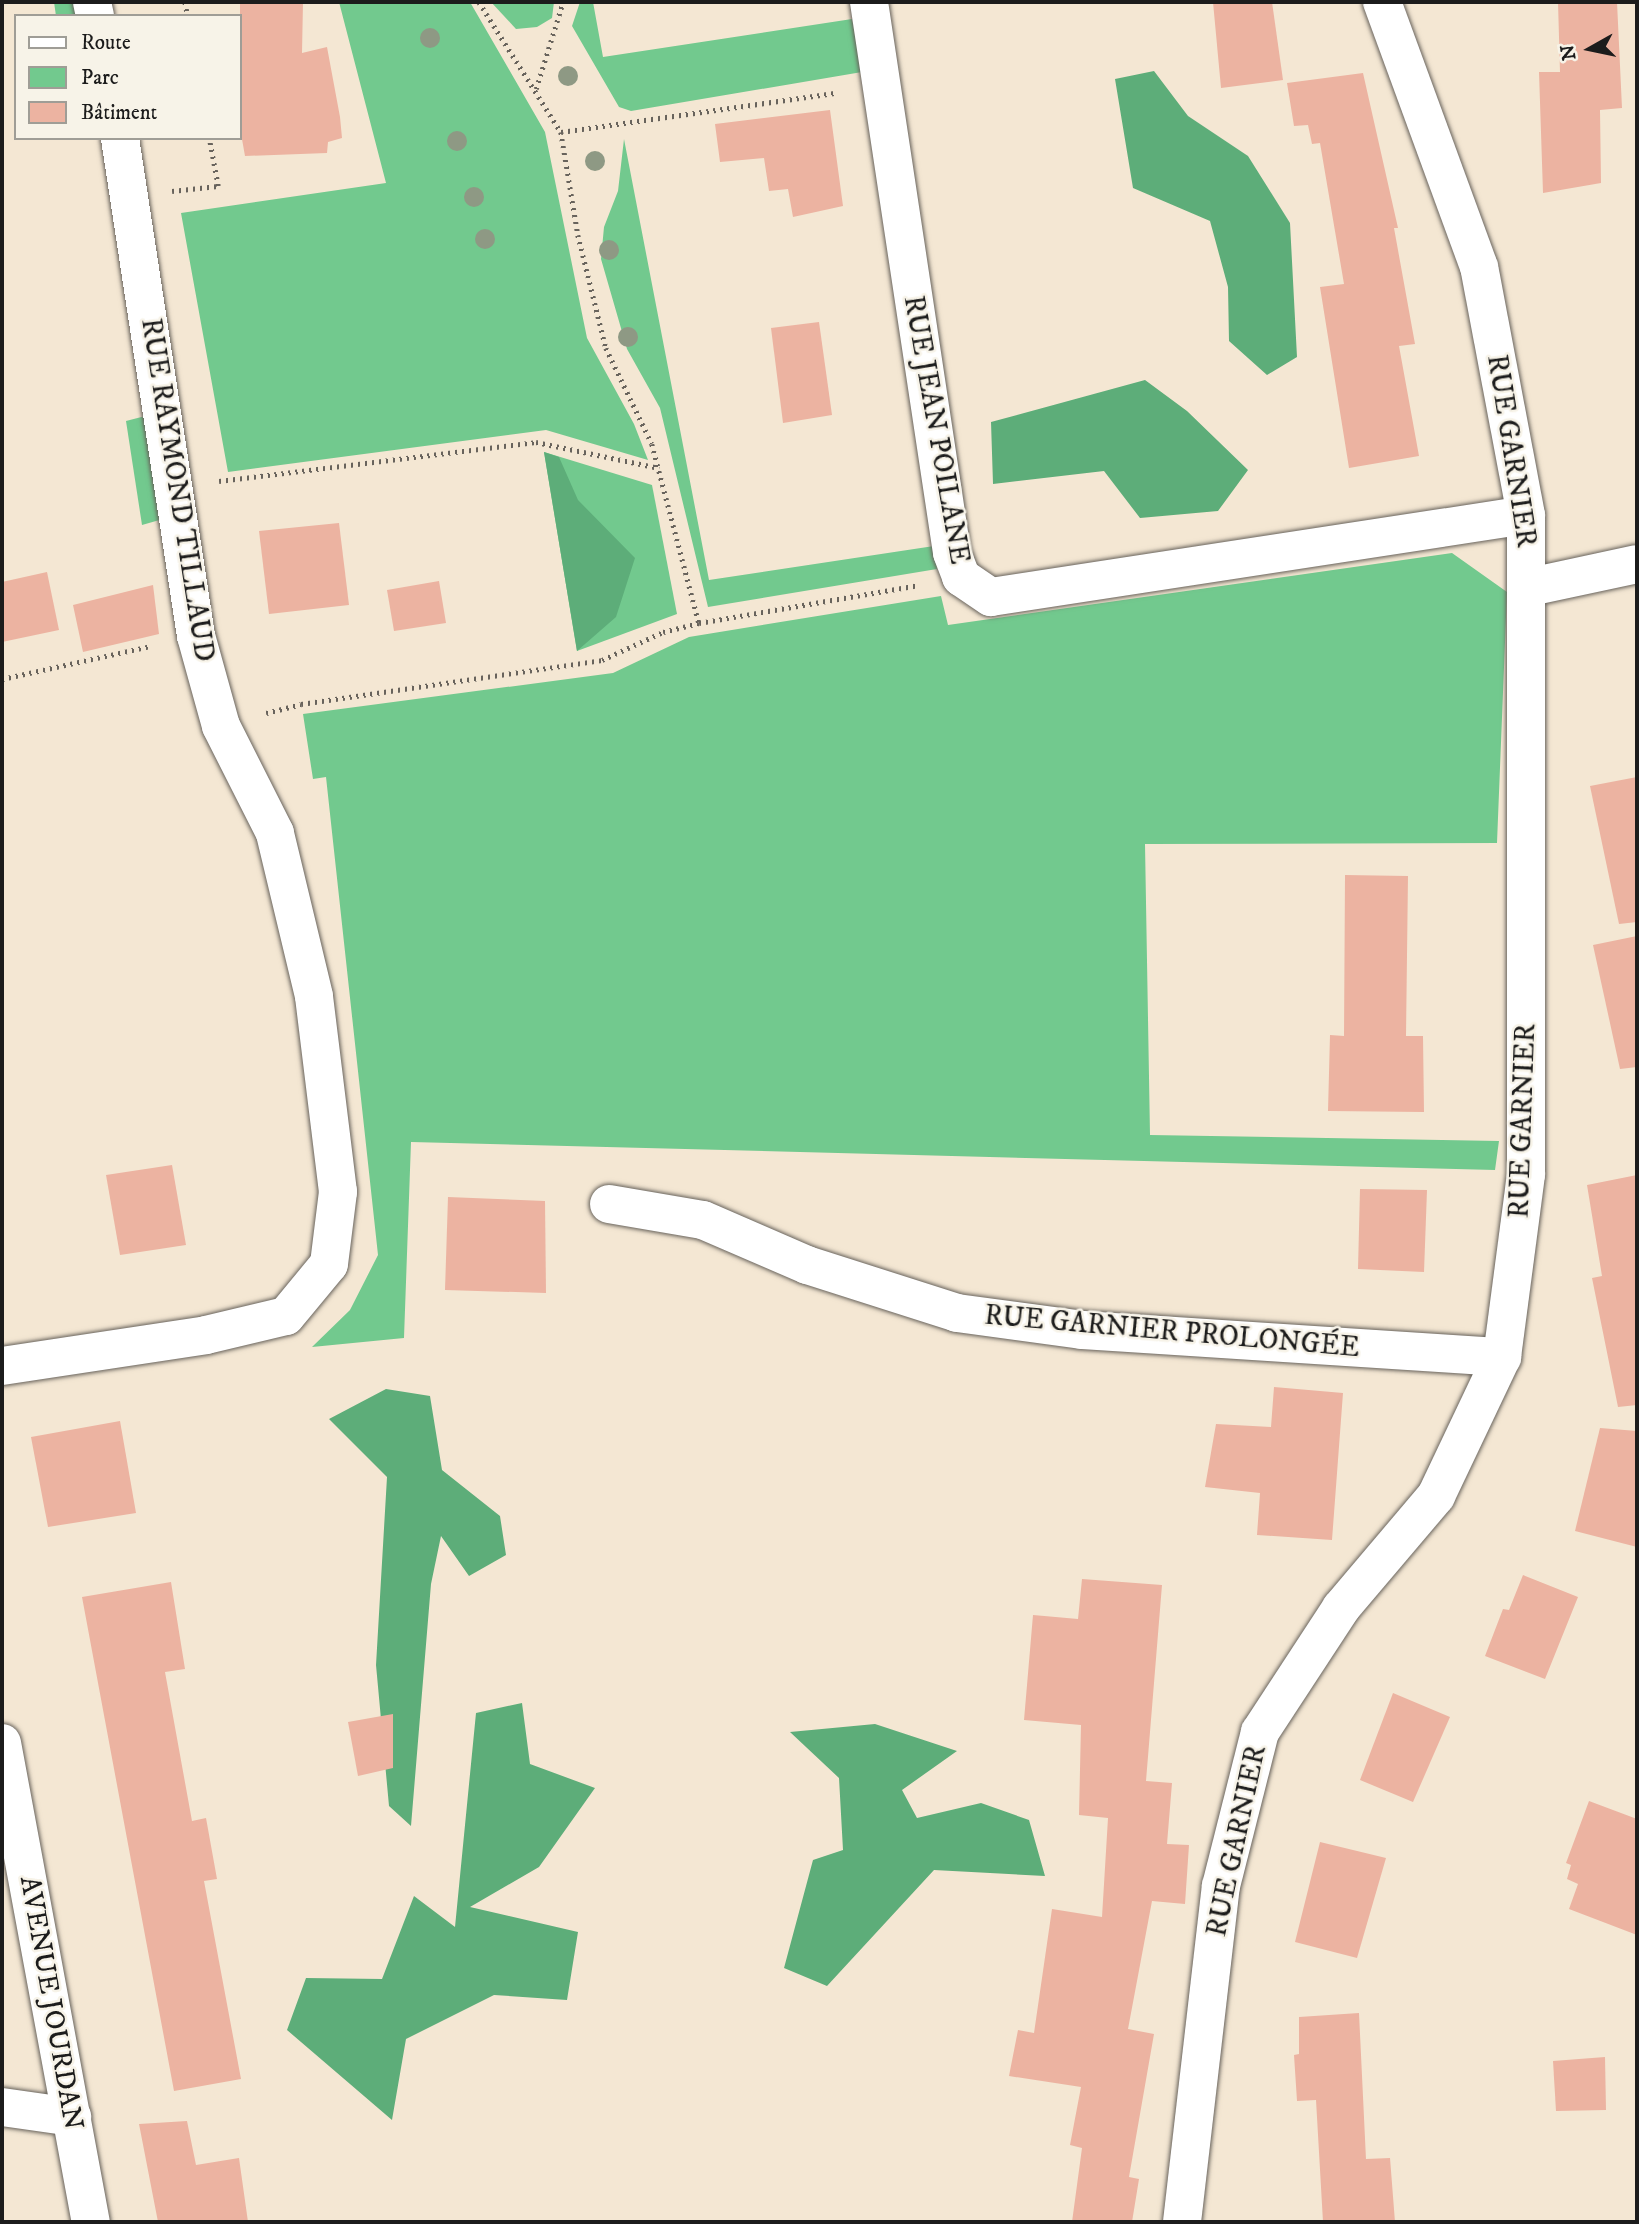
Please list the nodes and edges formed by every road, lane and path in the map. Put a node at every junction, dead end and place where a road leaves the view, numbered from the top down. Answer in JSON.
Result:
{"nodes":[{"id":1,"x":479,"y":2,"type":"edge"},
{"id":2,"x":563,"y":2,"type":"edge"},
{"id":3,"x":869,"y":2,"type":"edge"},
{"id":4,"x":1382,"y":2,"type":"edge"},
{"id":5,"x":882,"y":86,"type":"junction"},
{"id":6,"x":536,"y":89,"type":"junction"},
{"id":7,"x":561,"y":132,"type":"junction"},
{"id":8,"x":120,"y":140,"type":"edge"},
{"id":9,"x":209,"y":140,"type":"edge"},
{"id":10,"x":170,"y":191,"type":"junction"},
{"id":11,"x":132,"y":195,"type":"junction"},
{"id":12,"x":172,"y":205,"type":"dead end"},
{"id":13,"x":659,"y":468,"type":"junction"},
{"id":14,"x":211,"y":482,"type":"dead end"},
{"id":15,"x":1527,"y":515,"type":"junction"},
{"id":16,"x":1637,"y":564,"type":"edge"},
{"id":17,"x":961,"y":577,"type":"junction"},
{"id":18,"x":1530,"y":587,"type":"junction"},
{"id":19,"x":699,"y":623,"type":"junction"},
{"id":20,"x":196,"y":636,"type":"junction"},
{"id":21,"x":2,"y":679,"type":"edge"},
{"id":22,"x":221,"y":726,"type":"junction"},
{"id":23,"x":609,"y":1204,"type":"dead end"},
{"id":24,"x":1502,"y":1357,"type":"junction"},
{"id":25,"x":2,"y":1366,"type":"edge"},
{"id":26,"x":2,"y":1742,"type":"edge"},
{"id":27,"x":2,"y":2107,"type":"edge"},
{"id":28,"x":72,"y":2118,"type":"junction"},
{"id":29,"x":91,"y":2222,"type":"edge"},
{"id":30,"x":1182,"y":2222,"type":"edge"}],
"edges":[{"from":1,"to":6,"type":"path"},
{"from":2,"to":6,"type":"path"},
{"from":3,"to":5,"type":"street","name":"RUE JEAN POILANE"},
{"from":4,"to":15,"type":"street","name":"RUE GARNIER"},
{"from":5,"to":7,"type":"path"},
{"from":5,"to":17,"type":"street","name":"RUE JEAN POILANE"},
{"from":6,"to":7,"type":"path"},
{"from":7,"to":13,"type":"path"},
{"from":8,"to":11,"type":"street","name":"RUE RAYMOND TILLAUD"},
{"from":9,"to":10,"type":"path"},
{"from":10,"to":11,"type":"path"},
{"from":10,"to":12,"type":"path"},
{"from":11,"to":20,"type":"street","name":"RUE RAYMOND TILLAUD"},
{"from":13,"to":14,"type":"path"},
{"from":13,"to":19,"type":"path"},
{"from":15,"to":17,"type":"street","name":"RUE JEAN POILANE"},
{"from":15,"to":18,"type":"street","name":"RUE GARNIER"},
{"from":16,"to":18,"type":"street"},
{"from":17,"to":19,"type":"path"},
{"from":18,"to":24,"type":"street","name":"RUE GARNIER"},
{"from":19,"to":22,"type":"path"},
{"from":20,"to":21,"type":"path"},
{"from":20,"to":22,"type":"street","name":"RUE RAYMOND TILLAUD"},
{"from":22,"to":25,"type":"street","name":"RUE RAYMOND TILLAUD"},
{"from":23,"to":24,"type":"street","name":"RUE GARNIER PROLONGÉE"},
{"from":24,"to":30,"type":"street","name":"RUE GARNIER"},
{"from":26,"to":28,"type":"street","name":"AVENUE JOURDAN"},
{"from":27,"to":28,"type":"street"},
{"from":28,"to":29,"type":"street","name":"AVENUE JOURDAN"}]}
